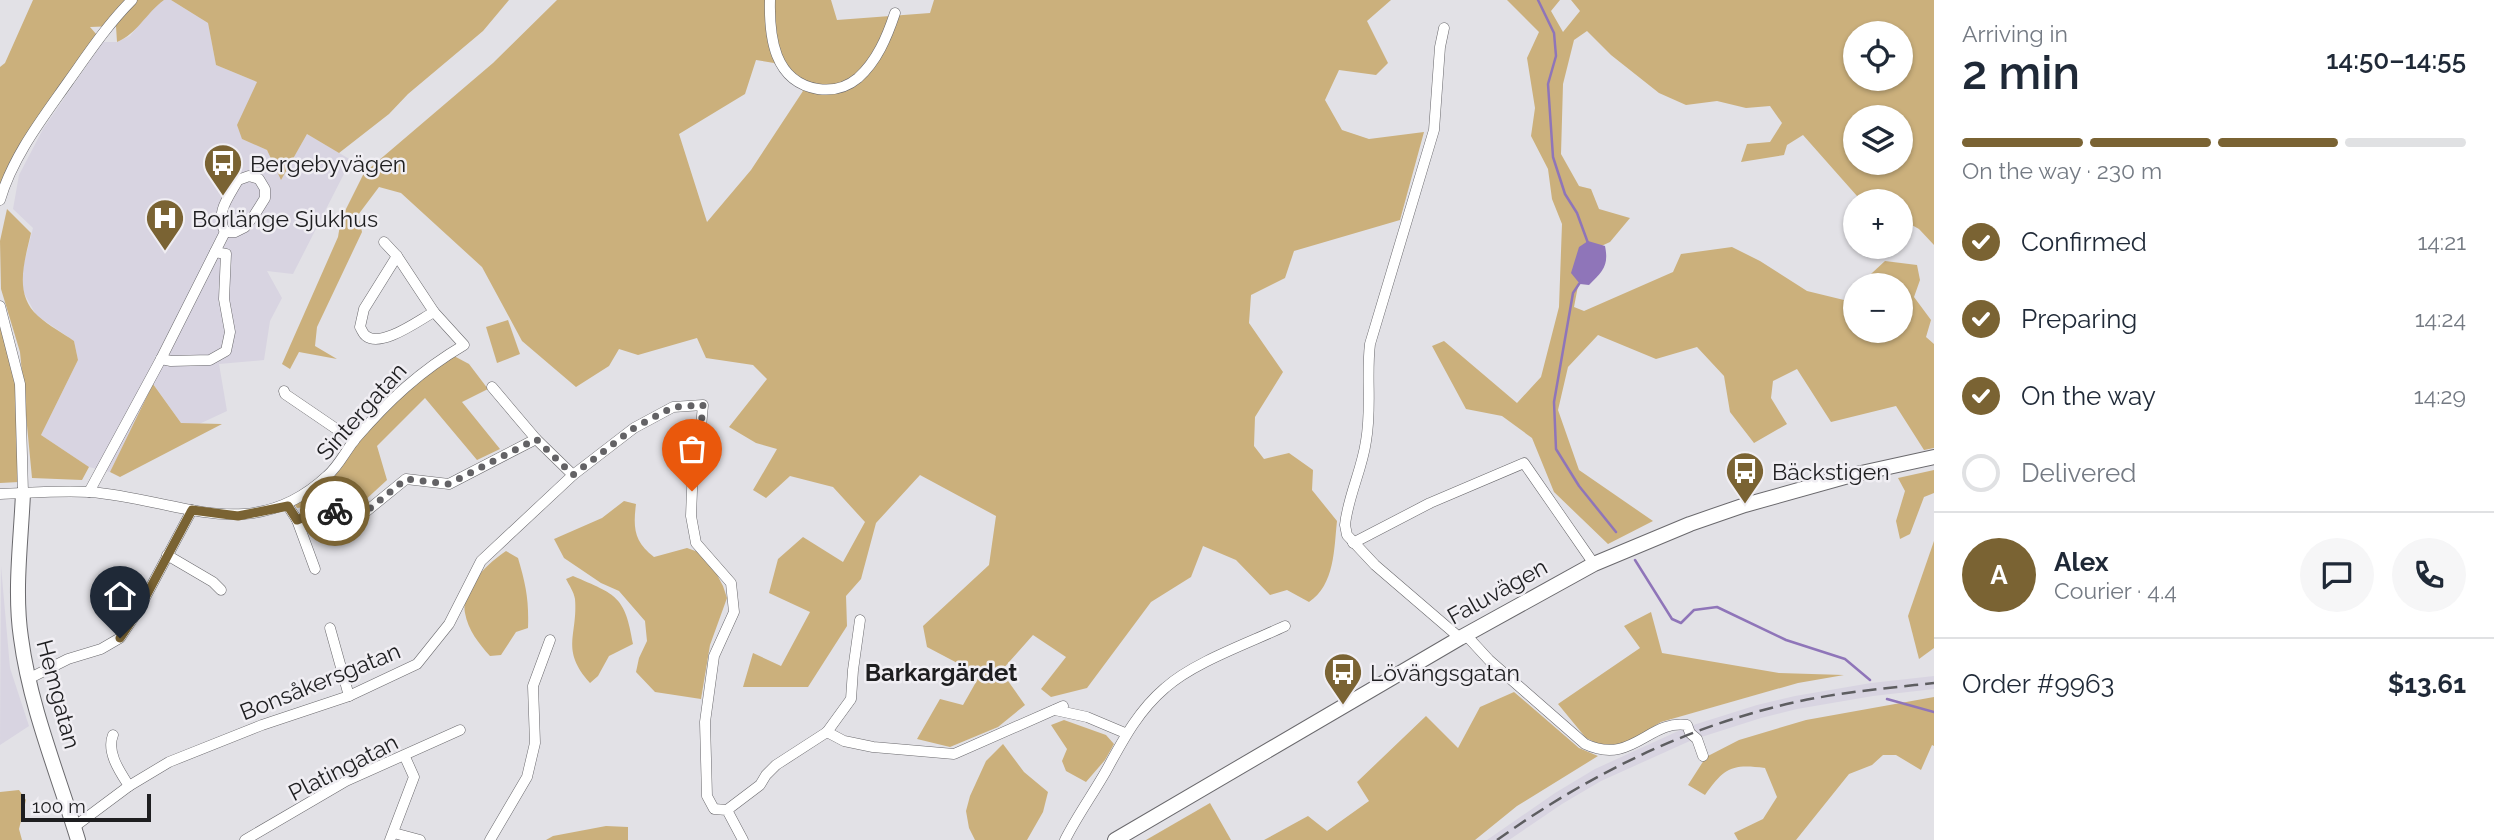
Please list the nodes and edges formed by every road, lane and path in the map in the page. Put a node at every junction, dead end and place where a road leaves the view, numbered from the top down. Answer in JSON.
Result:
{"nodes":[{"id":1,"x":132,"y":0,"type":"edge"},
{"id":2,"x":770,"y":0,"type":"edge"},
{"id":3,"x":895,"y":13,"type":"dead end"},
{"id":4,"x":1444,"y":28,"type":"dead end"},
{"id":5,"x":0,"y":200,"type":"edge"},
{"id":6,"x":225,"y":232,"type":"junction"},
{"id":7,"x":384,"y":242,"type":"dead end"},
{"id":8,"x":215,"y":252,"type":"junction"},
{"id":9,"x":397,"y":256,"type":"junction"},
{"id":10,"x":0,"y":306,"type":"edge"},
{"id":11,"x":434,"y":312,"type":"junction"},
{"id":12,"x":161,"y":359,"type":"junction"},
{"id":13,"x":492,"y":387,"type":"dead end"},
{"id":14,"x":284,"y":391,"type":"dead end"},
{"id":15,"x":536,"y":439,"type":"junction"},
{"id":16,"x":354,"y":441,"type":"junction"},
{"id":17,"x":1934,"y":457,"type":"edge"},
{"id":18,"x":573,"y":475,"type":"junction"},
{"id":19,"x":89,"y":492,"type":"junction"},
{"id":20,"x":23,"y":493,"type":"junction"},
{"id":21,"x":0,"y":494,"type":"edge"},
{"id":22,"x":288,"y":506,"type":"junction"},
{"id":23,"x":192,"y":510,"type":"junction"},
{"id":24,"x":297,"y":520,"type":"junction"},
{"id":25,"x":1353,"y":542,"type":"junction"},
{"id":26,"x":167,"y":555,"type":"junction"},
{"id":27,"x":1594,"y":564,"type":"junction"},
{"id":28,"x":315,"y":569,"type":"dead end"},
{"id":29,"x":221,"y":590,"type":"dead end"},
{"id":30,"x":860,"y":620,"type":"dead end"},
{"id":31,"x":1285,"y":626,"type":"dead end"},
{"id":32,"x":330,"y":628,"type":"dead end"},
{"id":33,"x":1463,"y":637,"type":"junction"},
{"id":34,"x":550,"y":640,"type":"dead end"},
{"id":35,"x":28,"y":679,"type":"junction"},
{"id":36,"x":349,"y":696,"type":"junction"},
{"id":37,"x":460,"y":730,"type":"dead end"},
{"id":38,"x":827,"y":732,"type":"junction"},
{"id":39,"x":1125,"y":733,"type":"junction"},
{"id":40,"x":113,"y":735,"type":"dead end"},
{"id":41,"x":1703,"y":756,"type":"dead end"},
{"id":42,"x":405,"y":757,"type":"junction"},
{"id":43,"x":129,"y":786,"type":"junction"},
{"id":44,"x":727,"y":810,"type":"junction"},
{"id":45,"x":76,"y":834,"type":"edge"},
{"id":46,"x":261,"y":837,"type":"edge"},
{"id":47,"x":392,"y":837,"type":"edge"},
{"id":48,"x":245,"y":840,"type":"edge"},
{"id":49,"x":420,"y":840,"type":"edge"},
{"id":50,"x":490,"y":840,"type":"edge"},
{"id":51,"x":743,"y":840,"type":"edge"},
{"id":52,"x":1065,"y":840,"type":"edge"},
{"id":53,"x":1115,"y":840,"type":"edge"}],
"edges":[{"from":1,"to":5,"type":"street"},
{"from":2,"to":3,"type":"street"},
{"from":4,"to":25,"type":"street"},
{"from":6,"to":6,"type":"street"},
{"from":6,"to":8,"type":"street"},
{"from":7,"to":9,"type":"street"},
{"from":8,"to":12,"type":"street"},
{"from":8,"to":12,"type":"street"},
{"from":9,"to":11,"type":"street"},
{"from":9,"to":11,"type":"street"},
{"from":10,"to":20,"type":"street","name":"Hemgatan"},
{"from":11,"to":16,"type":"street","name":"Sintergatan"},
{"from":12,"to":19,"type":"street"},
{"from":13,"to":15,"type":"street"},
{"from":14,"to":16,"type":"street"},
{"from":15,"to":18,"type":"street"},
{"from":15,"to":24,"type":"street"},
{"from":16,"to":22,"type":"street","name":"Sintergatan"},
{"from":17,"to":27,"type":"street","name":"Faluvägen"},
{"from":18,"to":36,"type":"street","name":"Bonsåkersgatan"},
{"from":18,"to":44,"type":"street","name":"Bonsåkersgatan"},
{"from":19,"to":20,"type":"street","name":"Sintergatan"},
{"from":19,"to":23,"type":"street","name":"Sintergatan"},
{"from":20,"to":21,"type":"street","name":"Sintergatan"},
{"from":20,"to":35,"type":"street","name":"Hemgatan"},
{"from":22,"to":23,"type":"street","name":"Sintergatan"},
{"from":22,"to":24,"type":"street"},
{"from":23,"to":26,"type":"street"},
{"from":24,"to":28,"type":"street"},
{"from":25,"to":27,"type":"street"},
{"from":25,"to":33,"type":"street"},
{"from":26,"to":29,"type":"street"},
{"from":26,"to":35,"type":"street"},
{"from":27,"to":33,"type":"street","name":"Faluvägen"},
{"from":30,"to":38,"type":"street"},
{"from":31,"to":39,"type":"street"},
{"from":32,"to":36,"type":"street"},
{"from":33,"to":41,"type":"street"},
{"from":33,"to":53,"type":"street","name":"Faluvägen"},
{"from":34,"to":50,"type":"street"},
{"from":35,"to":45,"type":"street","name":"Hemgatan"},
{"from":36,"to":43,"type":"street","name":"Bonsåkersgatan"},
{"from":37,"to":42,"type":"street","name":"Platingatan"},
{"from":38,"to":39,"type":"street"},
{"from":38,"to":44,"type":"street"},
{"from":39,"to":52,"type":"street"},
{"from":40,"to":43,"type":"street"},
{"from":42,"to":46,"type":"street","name":"Platingatan"},
{"from":42,"to":47,"type":"street"},
{"from":43,"to":45,"type":"street","name":"Bonsåkersgatan"},
{"from":44,"to":51,"type":"street"},
{"from":46,"to":48,"type":"street","name":"Platingatan"},
{"from":47,"to":49,"type":"street"}]}
